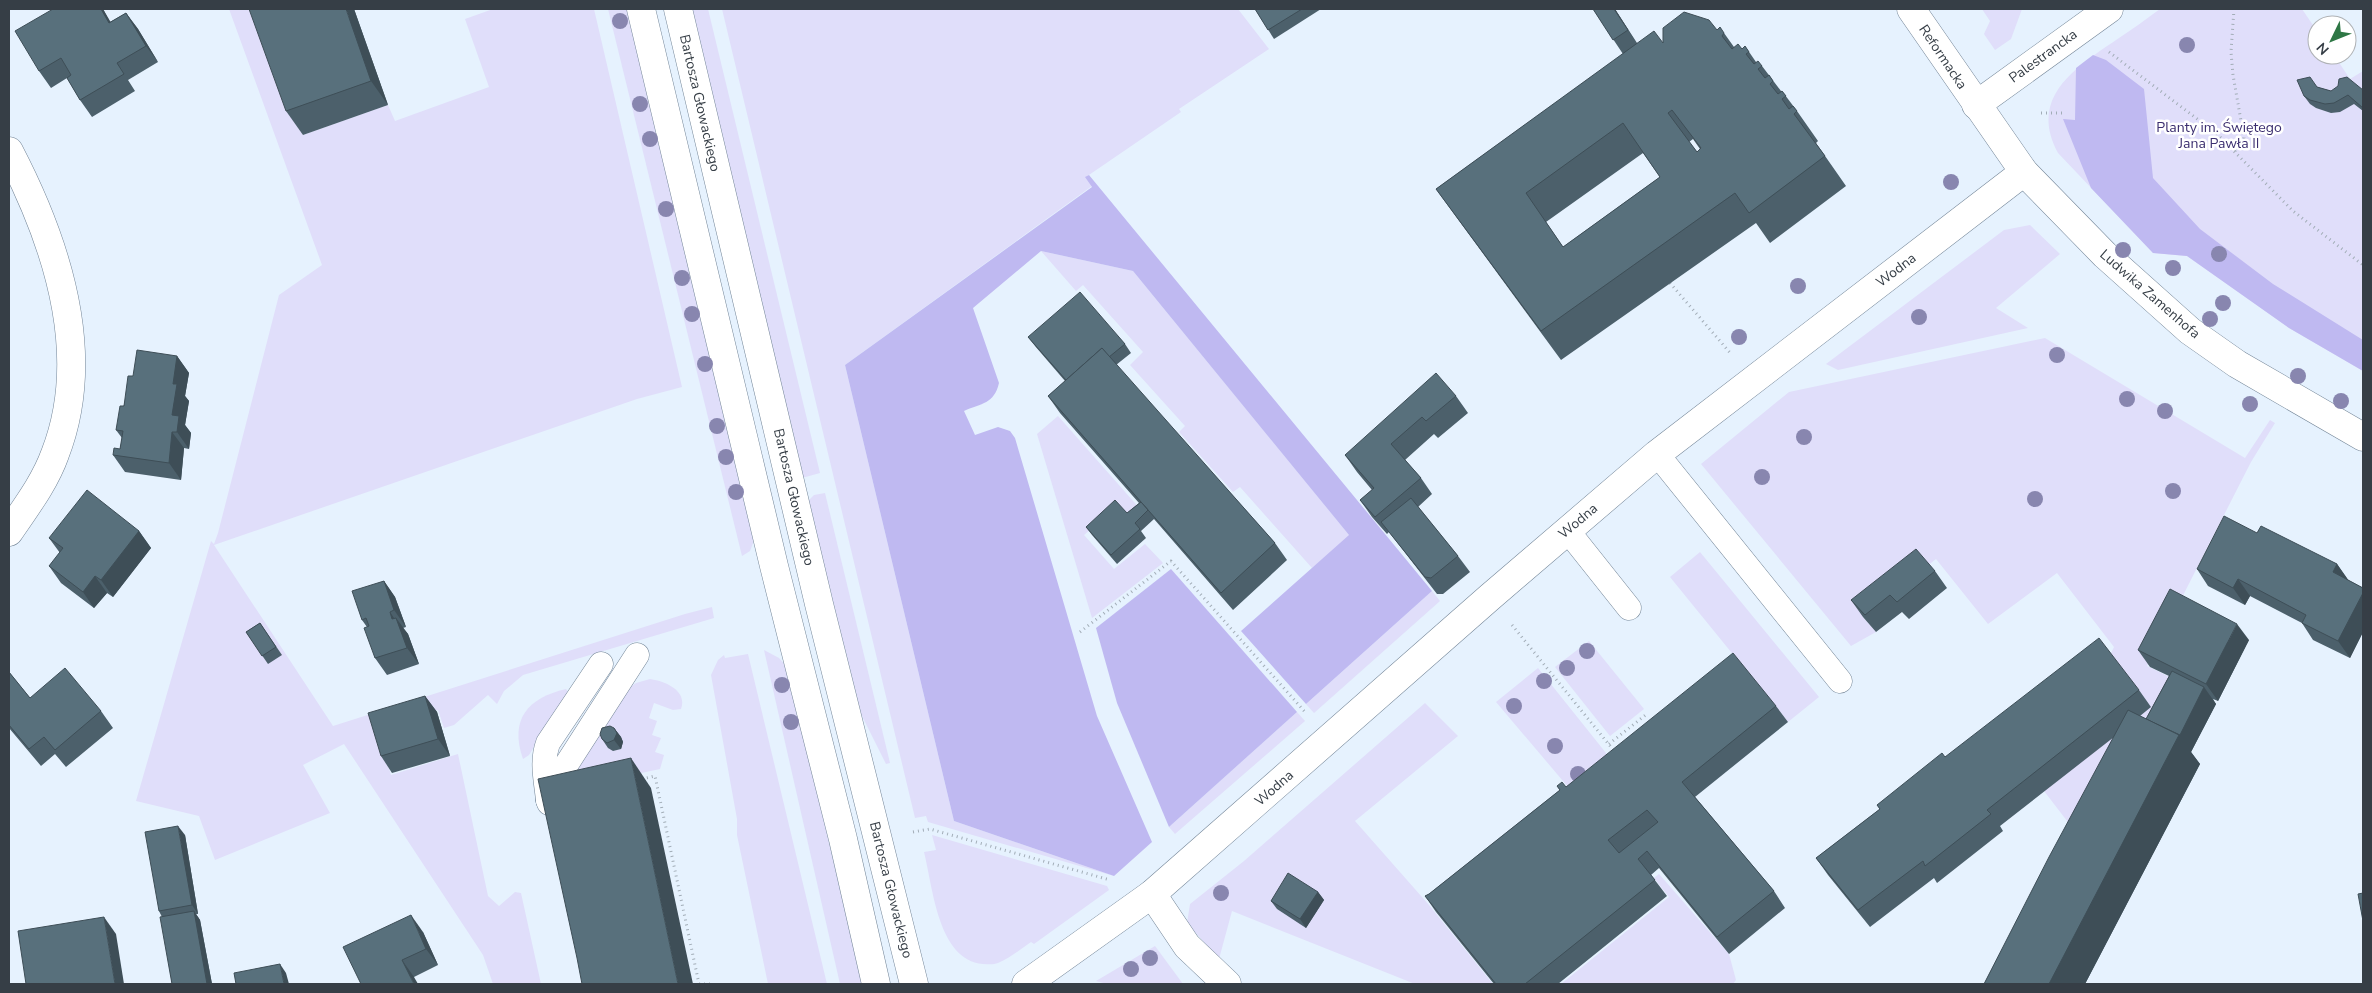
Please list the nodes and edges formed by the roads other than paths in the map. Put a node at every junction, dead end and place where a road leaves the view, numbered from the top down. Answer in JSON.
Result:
{"nodes":[{"id":1,"x":641,"y":9,"type":"edge"},
{"id":2,"x":678,"y":9,"type":"edge"},
{"id":3,"x":1911,"y":9,"type":"edge"},
{"id":4,"x":2109,"y":9,"type":"edge"},
{"id":5,"x":1976,"y":104,"type":"junction"},
{"id":6,"x":9,"y":151,"type":"edge"},
{"id":7,"x":2024,"y":172,"type":"junction"},
{"id":8,"x":2363,"y":437,"type":"edge"},
{"id":9,"x":1657,"y":454,"type":"junction"},
{"id":10,"x":1567,"y":530,"type":"junction"},
{"id":11,"x":9,"y":532,"type":"edge"},
{"id":12,"x":1629,"y":608,"type":"dead end"},
{"id":13,"x":637,"y":655,"type":"dead end"},
{"id":14,"x":601,"y":664,"type":"dead end"},
{"id":15,"x":1840,"y":681,"type":"dead end"},
{"id":16,"x":548,"y":800,"type":"junction"},
{"id":17,"x":554,"y":829,"type":"edge"},
{"id":18,"x":1152,"y":894,"type":"junction"},
{"id":19,"x":876,"y":984,"type":"edge"},
{"id":20,"x":914,"y":984,"type":"edge"},
{"id":21,"x":1026,"y":984,"type":"edge"},
{"id":22,"x":1227,"y":984,"type":"edge"}],
"edges":[{"from":1,"to":19,"type":"street"},
{"from":2,"to":20,"type":"street","name":"Bartosza Głowackiego"},
{"from":3,"to":5,"type":"street","name":"Reformacka"},
{"from":4,"to":5,"type":"street","name":"Palestrancka"},
{"from":5,"to":7,"type":"street","name":"Ludwika Zamenhofa"},
{"from":6,"to":11,"type":"street"},
{"from":7,"to":8,"type":"street","name":"Ludwika Zamenhofa"},
{"from":7,"to":9,"type":"street","name":"Wodna"},
{"from":9,"to":10,"type":"street","name":"Wodna"},
{"from":9,"to":15,"type":"lane"},
{"from":10,"to":12,"type":"lane"},
{"from":10,"to":18,"type":"street","name":"Wodna"},
{"from":13,"to":16,"type":"lane"},
{"from":14,"to":16,"type":"lane"},
{"from":16,"to":17,"type":"lane"},
{"from":18,"to":21,"type":"street","name":"Wodna"},
{"from":18,"to":22,"type":"street"}]}
